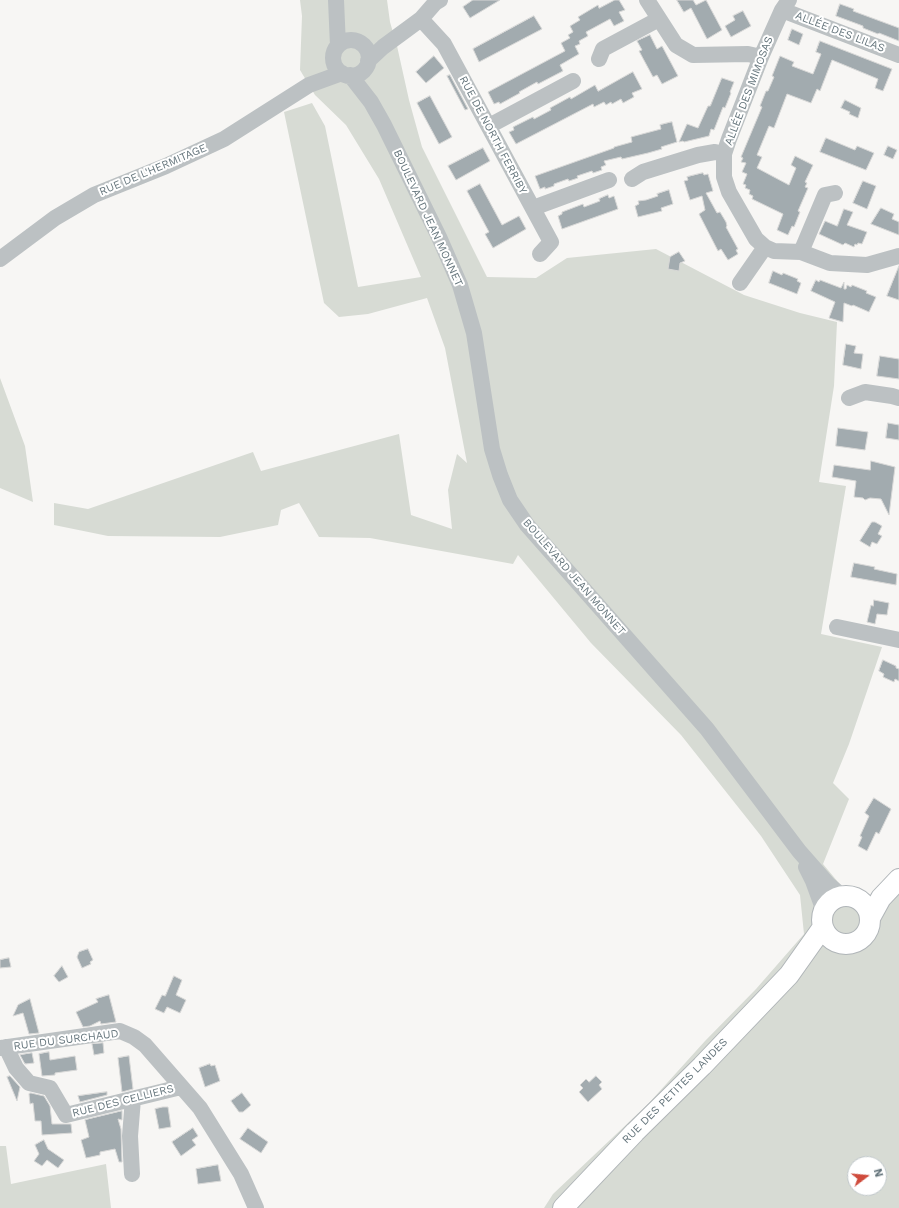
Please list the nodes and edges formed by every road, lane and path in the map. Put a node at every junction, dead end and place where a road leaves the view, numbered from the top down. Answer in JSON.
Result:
{"nodes":[{"id":1,"x":336,"y":0,"type":"edge"},
{"id":2,"x":440,"y":0,"type":"edge"},
{"id":3,"x":647,"y":0,"type":"edge"},
{"id":4,"x":786,"y":5,"type":"edge"},
{"id":5,"x":421,"y":19,"type":"junction"},
{"id":6,"x":659,"y":19,"type":"junction"},
{"id":7,"x":404,"y":31,"type":"junction"},
{"id":8,"x":358,"y":41,"type":"junction"},
{"id":9,"x":336,"y":52,"type":"junction"},
{"id":10,"x":899,"y":55,"type":"edge"},
{"id":11,"x":761,"y":57,"type":"junction"},
{"id":12,"x":599,"y":59,"type":"dead end"},
{"id":13,"x":368,"y":63,"type":"junction"},
{"id":14,"x":346,"y":74,"type":"junction"},
{"id":15,"x":573,"y":81,"type":"dead end"},
{"id":16,"x":309,"y":85,"type":"junction"},
{"id":17,"x":384,"y":125,"type":"junction"},
{"id":18,"x":489,"y":126,"type":"junction"},
{"id":19,"x":724,"y":154,"type":"junction"},
{"id":20,"x":609,"y":180,"type":"dead end"},
{"id":21,"x":632,"y":180,"type":"dead end"},
{"id":22,"x":835,"y":193,"type":"dead end"},
{"id":23,"x":533,"y":208,"type":"junction"},
{"id":24,"x":765,"y":247,"type":"junction"},
{"id":25,"x":801,"y":252,"type":"junction"},
{"id":26,"x":540,"y":254,"type":"dead end"},
{"id":27,"x":899,"y":256,"type":"edge"},
{"id":28,"x":0,"y":259,"type":"edge"},
{"id":29,"x":740,"y":283,"type":"dead end"},
{"id":30,"x":849,"y":398,"type":"dead end"},
{"id":31,"x":899,"y":398,"type":"edge"},
{"id":32,"x":837,"y":627,"type":"dead end"},
{"id":33,"x":899,"y":640,"type":"edge"},
{"id":34,"x":799,"y":851,"type":"junction"},
{"id":35,"x":899,"y":879,"type":"edge"},
{"id":36,"x":848,"y":897,"type":"junction"},
{"id":37,"x":870,"y":918,"type":"junction"},
{"id":38,"x":823,"y":919,"type":"junction"},
{"id":39,"x":840,"y":943,"type":"junction"},
{"id":40,"x":789,"y":975,"type":"junction"},
{"id":41,"x":3,"y":1048,"type":"edge"},
{"id":42,"x":181,"y":1086,"type":"junction"},
{"id":43,"x":133,"y":1099,"type":"junction"},
{"id":44,"x":132,"y":1174,"type":"dead end"},
{"id":45,"x":256,"y":1208,"type":"edge"},
{"id":46,"x":563,"y":1208,"type":"edge"}],
"edges":[{"from":1,"to":8,"type":"street"},
{"from":1,"to":9,"type":"street"},
{"from":2,"to":5,"type":"street"},
{"from":3,"to":6,"type":"street"},
{"from":4,"to":10,"type":"street","name":"ALLÉE DES LILAS"},
{"from":4,"to":11,"type":"street","name":"ALLÉE DES MIMOSAS"},
{"from":5,"to":7,"type":"street"},
{"from":5,"to":18,"type":"street","name":"RUE DE NORTH FERRIBY"},
{"from":6,"to":11,"type":"street"},
{"from":6,"to":12,"type":"street"},
{"from":7,"to":8,"type":"street"},
{"from":7,"to":13,"type":"street"},
{"from":8,"to":9,"type":"street"},
{"from":8,"to":13,"type":"street"},
{"from":9,"to":14,"type":"street"},
{"from":9,"to":16,"type":"street","name":"RUE DE L'HERMITAGE"},
{"from":11,"to":19,"type":"street","name":"ALLÉE DES MIMOSAS"},
{"from":13,"to":14,"type":"street"},
{"from":13,"to":17,"type":"street","name":"BOULEVARD JEAN MONNET"},
{"from":14,"to":16,"type":"street","name":"RUE DE L'HERMITAGE"},
{"from":14,"to":17,"type":"street","name":"BOULEVARD JEAN MONNET"},
{"from":15,"to":18,"type":"street"},
{"from":16,"to":28,"type":"street","name":"RUE DE L'HERMITAGE"},
{"from":17,"to":34,"type":"street","name":"BOULEVARD JEAN MONNET"},
{"from":18,"to":23,"type":"street","name":"RUE DE NORTH FERRIBY"},
{"from":19,"to":21,"type":"street"},
{"from":19,"to":24,"type":"street","name":"ALLÉE DES MIMOSAS"},
{"from":20,"to":23,"type":"street"},
{"from":22,"to":25,"type":"street"},
{"from":23,"to":26,"type":"street","name":"RUE DE NORTH FERRIBY"},
{"from":24,"to":25,"type":"street"},
{"from":24,"to":29,"type":"street"},
{"from":25,"to":27,"type":"street"},
{"from":30,"to":31,"type":"street"},
{"from":32,"to":33,"type":"street"},
{"from":34,"to":36,"type":"street","name":"BOULEVARD JEAN MONNET"},
{"from":34,"to":38,"type":"street","name":"BOULEVARD JEAN MONNET"},
{"from":35,"to":36,"type":"main road"},
{"from":35,"to":37,"type":"main road"},
{"from":36,"to":37,"type":"main road"},
{"from":36,"to":38,"type":"main road"},
{"from":37,"to":39,"type":"main road"},
{"from":38,"to":39,"type":"main road"},
{"from":38,"to":40,"type":"main road","name":"RUE DES PETITES LANDES"},
{"from":39,"to":40,"type":"main road","name":"RUE DES PETITES LANDES"},
{"from":40,"to":46,"type":"main road","name":"RUE DES PETITES LANDES"},
{"from":41,"to":42,"type":"street","name":"RUE DU SURCHAUD"},
{"from":41,"to":43,"type":"street","name":"RUE DES CELLIERS"},
{"from":42,"to":43,"type":"street","name":"RUE DES CELLIERS"},
{"from":42,"to":45,"type":"street","name":"RUE DU SURCHAUD"},
{"from":43,"to":44,"type":"street"}]}
